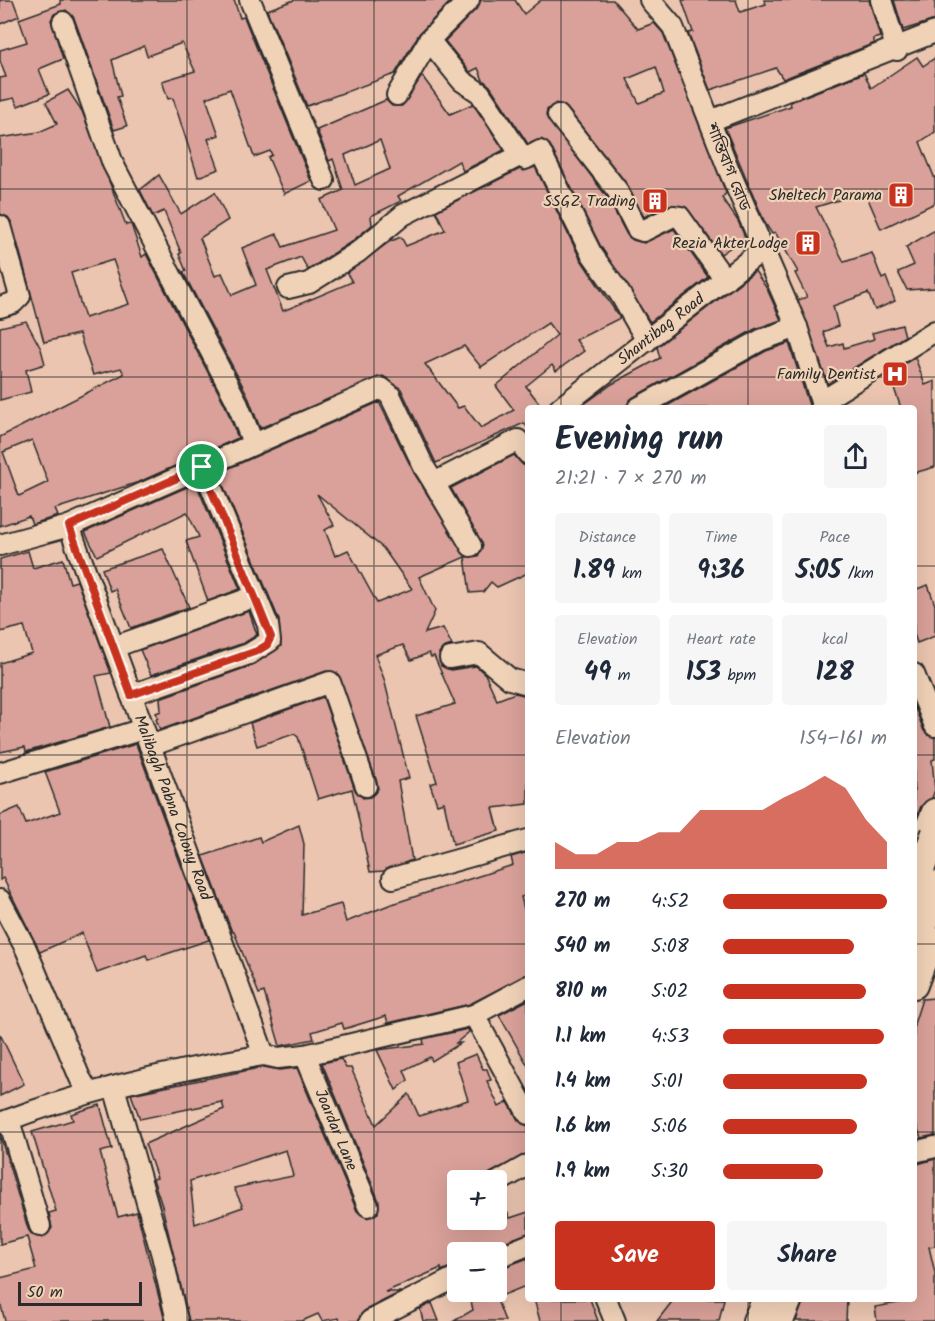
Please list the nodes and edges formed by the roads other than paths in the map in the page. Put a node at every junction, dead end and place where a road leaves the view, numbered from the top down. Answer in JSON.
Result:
{"nodes":[{"id":1,"x":250,"y":0,"type":"edge"},
{"id":2,"x":469,"y":0,"type":"edge"},
{"id":3,"x":650,"y":0,"type":"edge"},
{"id":4,"x":881,"y":0,"type":"edge"},
{"id":5,"x":63,"y":22,"type":"dead end"},
{"id":6,"x":935,"y":32,"type":"edge"},
{"id":7,"x":429,"y":40,"type":"junction"},
{"id":8,"x":897,"y":50,"type":"junction"},
{"id":9,"x":397,"y":96,"type":"dead end"},
{"id":10,"x":558,"y":115,"type":"dead end"},
{"id":11,"x":710,"y":121,"type":"junction"},
{"id":12,"x":521,"y":155,"type":"junction"},
{"id":13,"x":324,"y":180,"type":"dead end"},
{"id":14,"x":0,"y":226,"type":"edge"},
{"id":15,"x":762,"y":250,"type":"junction"},
{"id":16,"x":726,"y":280,"type":"junction"},
{"id":17,"x":288,"y":288,"type":"dead end"},
{"id":18,"x":0,"y":307,"type":"edge"},
{"id":19,"x":797,"y":327,"type":"junction"},
{"id":20,"x":935,"y":331,"type":"edge"},
{"id":21,"x":647,"y":341,"type":"junction"},
{"id":22,"x":564,"y":405,"type":"edge"},
{"id":23,"x":643,"y":405,"type":"edge"},
{"id":24,"x":822,"y":405,"type":"edge"},
{"id":25,"x":525,"y":442,"type":"edge"},
{"id":26,"x":253,"y":443,"type":"junction"},
{"id":27,"x":202,"y":467,"type":"junction"},
{"id":28,"x":434,"y":483,"type":"junction"},
{"id":29,"x":69,"y":526,"type":"junction"},
{"id":30,"x":0,"y":545,"type":"edge"},
{"id":31,"x":471,"y":546,"type":"dead end"},
{"id":32,"x":256,"y":596,"type":"junction"},
{"id":33,"x":114,"y":647,"type":"junction"},
{"id":34,"x":450,"y":658,"type":"dead end"},
{"id":35,"x":917,"y":682,"type":"edge"},
{"id":36,"x":525,"y":683,"type":"edge"},
{"id":37,"x":131,"y":695,"type":"junction"},
{"id":38,"x":935,"y":726,"type":"edge"},
{"id":39,"x":147,"y":738,"type":"junction"},
{"id":40,"x":0,"y":773,"type":"edge"},
{"id":41,"x":366,"y":786,"type":"dead end"},
{"id":42,"x":935,"y":812,"type":"edge"},
{"id":43,"x":525,"y":841,"type":"edge"},
{"id":44,"x":928,"y":865,"type":"edge"},
{"id":45,"x":393,"y":878,"type":"dead end"},
{"id":46,"x":0,"y":900,"type":"edge"},
{"id":47,"x":917,"y":911,"type":"edge"},
{"id":48,"x":935,"y":927,"type":"edge"},
{"id":49,"x":917,"y":934,"type":"edge"},
{"id":50,"x":917,"y":977,"type":"edge"},
{"id":51,"x":525,"y":988,"type":"edge"},
{"id":52,"x":474,"y":1015,"type":"junction"},
{"id":53,"x":264,"y":1055,"type":"junction"},
{"id":54,"x":305,"y":1055,"type":"junction"},
{"id":55,"x":114,"y":1087,"type":"junction"},
{"id":56,"x":89,"y":1093,"type":"junction"},
{"id":57,"x":525,"y":1108,"type":"edge"},
{"id":58,"x":4,"y":1121,"type":"edge"},
{"id":59,"x":935,"y":1147,"type":"edge"},
{"id":60,"x":917,"y":1151,"type":"edge"},
{"id":61,"x":525,"y":1167,"type":"edge"},
{"id":62,"x":507,"y":1177,"type":"edge"},
{"id":63,"x":368,"y":1206,"type":"dead end"},
{"id":64,"x":40,"y":1226,"type":"dead end"},
{"id":65,"x":525,"y":1246,"type":"edge"},
{"id":66,"x":507,"y":1254,"type":"edge"},
{"id":67,"x":447,"y":1282,"type":"edge"},
{"id":68,"x":607,"y":1302,"type":"edge"},
{"id":69,"x":746,"y":1302,"type":"edge"},
{"id":70,"x":757,"y":1302,"type":"edge"},
{"id":71,"x":765,"y":1302,"type":"edge"},
{"id":72,"x":777,"y":1302,"type":"edge"},
{"id":73,"x":788,"y":1302,"type":"edge"},
{"id":74,"x":177,"y":1321,"type":"edge"},
{"id":75,"x":370,"y":1321,"type":"edge"},
{"id":76,"x":615,"y":1321,"type":"edge"},
{"id":77,"x":738,"y":1321,"type":"edge"},
{"id":78,"x":749,"y":1321,"type":"edge"},
{"id":79,"x":756,"y":1321,"type":"edge"},
{"id":80,"x":769,"y":1321,"type":"edge"},
{"id":81,"x":780,"y":1321,"type":"edge"}],
"edges":[{"from":1,"to":13,"type":"street"},
{"from":2,"to":7,"type":"street"},
{"from":3,"to":11,"type":"street","name":"শান্তিবাগ রোড"},
{"from":4,"to":8,"type":"street"},
{"from":5,"to":26,"type":"street"},
{"from":6,"to":8,"type":"street"},
{"from":7,"to":9,"type":"street"},
{"from":7,"to":12,"type":"street"},
{"from":8,"to":11,"type":"street"},
{"from":10,"to":16,"type":"street"},
{"from":11,"to":15,"type":"street","name":"শান্তিবাগ রোড"},
{"from":12,"to":17,"type":"street"},
{"from":12,"to":21,"type":"street"},
{"from":14,"to":18,"type":"street"},
{"from":15,"to":16,"type":"street","name":"Shantibag Road"},
{"from":15,"to":19,"type":"street","name":"শান্তিবাগ রোড"},
{"from":16,"to":21,"type":"street","name":"Shantibag Road"},
{"from":19,"to":23,"type":"street"},
{"from":19,"to":24,"type":"street","name":"শান্তিবাগ রোড"},
{"from":20,"to":24,"type":"street"},
{"from":21,"to":22,"type":"street","name":"Shantibag Road"},
{"from":25,"to":28,"type":"street"},
{"from":26,"to":27,"type":"street"},
{"from":26,"to":28,"type":"street"},
{"from":27,"to":29,"type":"street"},
{"from":27,"to":32,"type":"street"},
{"from":28,"to":31,"type":"street"},
{"from":29,"to":30,"type":"street"},
{"from":29,"to":33,"type":"street","name":"Malibagh Pabna Colony Road"},
{"from":32,"to":33,"type":"street"},
{"from":32,"to":37,"type":"street"},
{"from":33,"to":37,"type":"street","name":"Malibagh Pabna Colony Road"},
{"from":34,"to":36,"type":"street"},
{"from":35,"to":38,"type":"street"},
{"from":37,"to":39,"type":"street","name":"Malibagh Pabna Colony Road"},
{"from":39,"to":40,"type":"street"},
{"from":39,"to":41,"type":"street"},
{"from":39,"to":53,"type":"street","name":"Malibagh Pabna Colony Road"},
{"from":42,"to":44,"type":"main road"},
{"from":43,"to":45,"type":"street"},
{"from":44,"to":47,"type":"main road"},
{"from":44,"to":49,"type":"main road"},
{"from":46,"to":56,"type":"street"},
{"from":48,"to":50,"type":"main road"},
{"from":51,"to":52,"type":"street"},
{"from":52,"to":54,"type":"street"},
{"from":52,"to":57,"type":"street"},
{"from":53,"to":54,"type":"street"},
{"from":53,"to":55,"type":"street"},
{"from":54,"to":63,"type":"street","name":"Joardar Lane"},
{"from":55,"to":56,"type":"street"},
{"from":55,"to":74,"type":"street"},
{"from":56,"to":58,"type":"street"},
{"from":58,"to":64,"type":"street"},
{"from":59,"to":60,"type":"street"},
{"from":61,"to":62,"type":"street"},
{"from":65,"to":66,"type":"street"},
{"from":67,"to":75,"type":"street"},
{"from":68,"to":76,"type":"street"},
{"from":69,"to":77,"type":"main road"},
{"from":70,"to":78,"type":"main road"},
{"from":71,"to":79,"type":"main road"},
{"from":72,"to":80,"type":"main road"},
{"from":73,"to":81,"type":"main road"}]}
